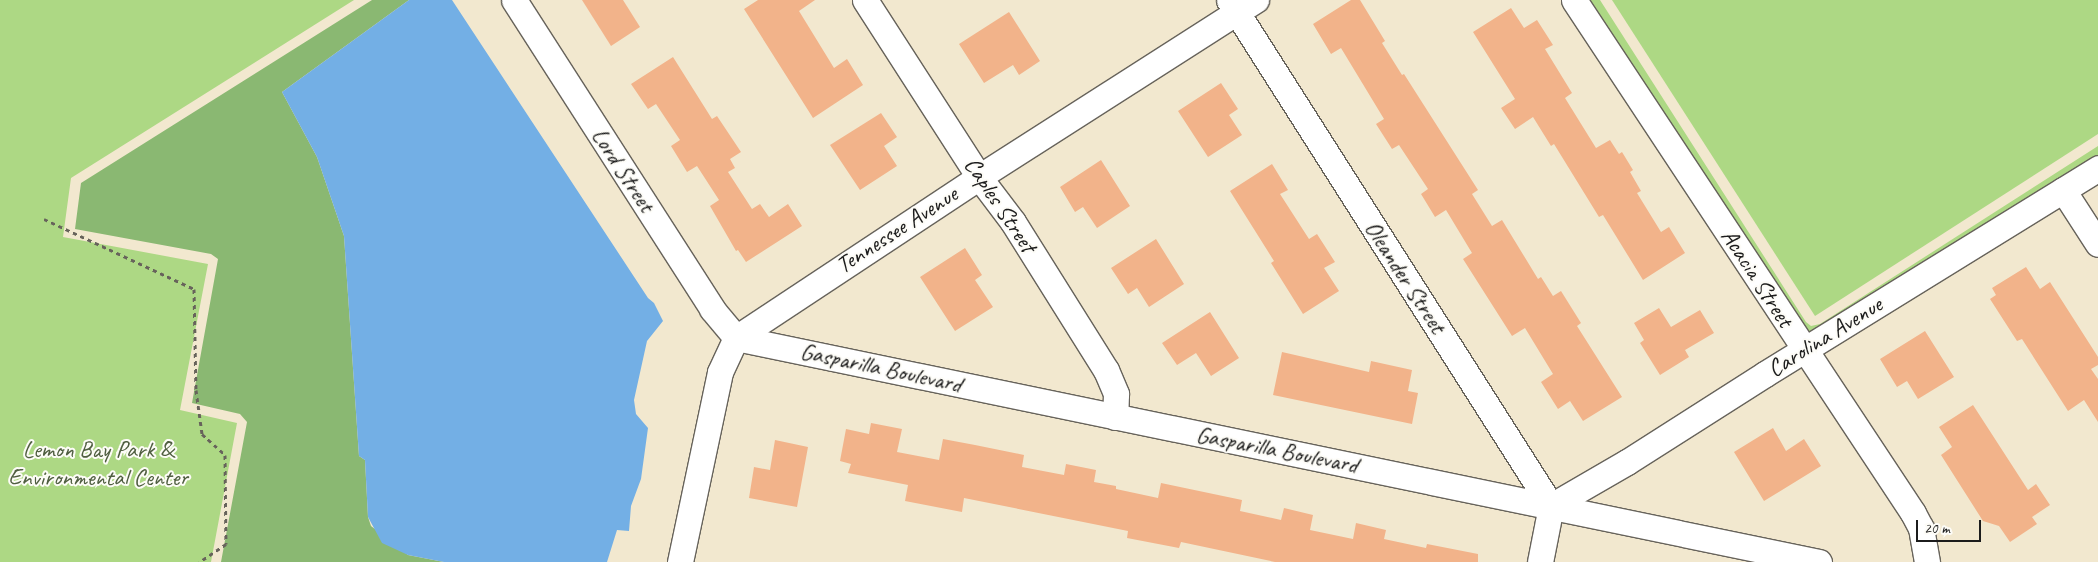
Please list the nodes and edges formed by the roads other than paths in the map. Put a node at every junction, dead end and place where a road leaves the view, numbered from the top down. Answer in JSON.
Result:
{"nodes":[{"id":1,"x":514,"y":0,"type":"edge"},
{"id":2,"x":865,"y":0,"type":"edge"},
{"id":3,"x":1574,"y":0,"type":"edge"},
{"id":4,"x":1240,"y":4,"type":"edge"},
{"id":5,"x":2098,"y":168,"type":"edge"},
{"id":6,"x":979,"y":177,"type":"junction"},
{"id":7,"x":2064,"y":190,"type":"junction"},
{"id":8,"x":2098,"y":244,"type":"edge"},
{"id":9,"x":736,"y":338,"type":"junction"},
{"id":10,"x":1805,"y":350,"type":"junction"},
{"id":11,"x":1115,"y":417,"type":"junction"},
{"id":12,"x":1551,"y":506,"type":"junction"},
{"id":13,"x":680,"y":562,"type":"edge"},
{"id":14,"x":1540,"y":562,"type":"edge"},
{"id":15,"x":1819,"y":562,"type":"edge"},
{"id":16,"x":1927,"y":562,"type":"edge"}],
"edges":[{"from":1,"to":9,"type":"street","name":"Lord Street"},
{"from":2,"to":6,"type":"street","name":"Caples Street"},
{"from":3,"to":10,"type":"street","name":"Acacia Street"},
{"from":4,"to":6,"type":"street","name":"Tennessee Avenue"},
{"from":4,"to":12,"type":"street","name":"Oleander Street"},
{"from":5,"to":7,"type":"street","name":"Carolina Avenue"},
{"from":6,"to":9,"type":"street","name":"Tennessee Avenue"},
{"from":6,"to":11,"type":"street","name":"Caples Street"},
{"from":7,"to":8,"type":"street"},
{"from":7,"to":10,"type":"street","name":"Carolina Avenue"},
{"from":9,"to":11,"type":"street","name":"Gasparilla Boulevard"},
{"from":9,"to":13,"type":"street"},
{"from":10,"to":12,"type":"street","name":"Carolina Avenue"},
{"from":10,"to":16,"type":"street","name":"Acacia Street"},
{"from":11,"to":12,"type":"street","name":"Gasparilla Boulevard"},
{"from":12,"to":14,"type":"street"},
{"from":12,"to":15,"type":"street","name":"Gasparilla Boulevard"}]}
